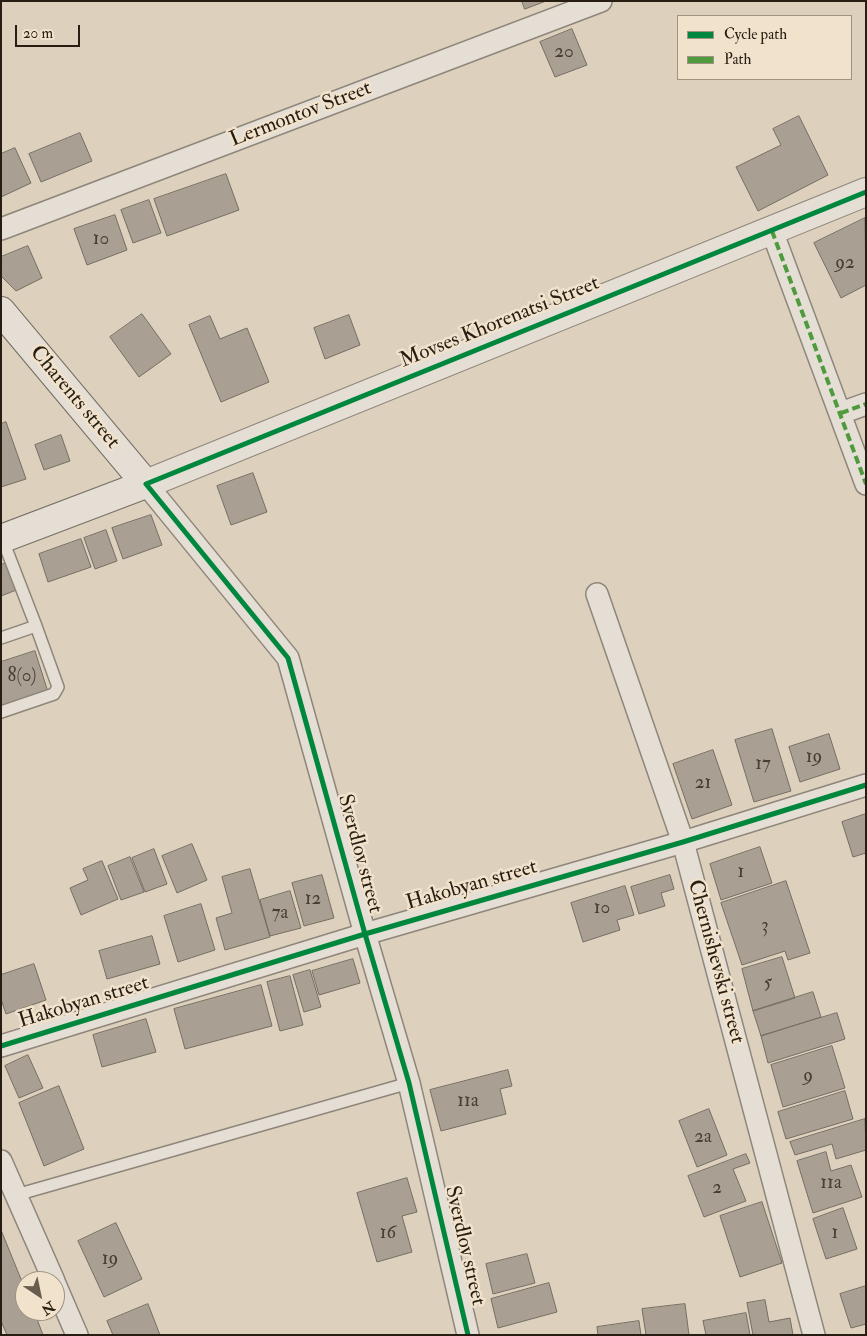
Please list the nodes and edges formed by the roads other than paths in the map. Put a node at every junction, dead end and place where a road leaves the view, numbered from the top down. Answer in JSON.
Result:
{"nodes":[{"id":1,"x":602,"y":1,"type":"edge"},
{"id":2,"x":866,"y":192,"type":"edge"},
{"id":3,"x":1,"y":229,"type":"edge"},
{"id":4,"x":772,"y":231,"type":"junction"},
{"id":5,"x":1,"y":311,"type":"edge"},
{"id":6,"x":866,"y":404,"type":"edge"},
{"id":7,"x":840,"y":413,"type":"junction"},
{"id":8,"x":146,"y":484,"type":"junction"},
{"id":9,"x":866,"y":484,"type":"edge"},
{"id":10,"x":2,"y":538,"type":"edge"},
{"id":11,"x":597,"y":594,"type":"dead end"},
{"id":12,"x":36,"y":626,"type":"junction"},
{"id":13,"x":1,"y":638,"type":"edge"},
{"id":14,"x":1,"y":712,"type":"edge"},
{"id":15,"x":866,"y":785,"type":"edge"},
{"id":16,"x":683,"y":842,"type":"junction"},
{"id":17,"x":365,"y":934,"type":"junction"},
{"id":18,"x":1,"y":1046,"type":"edge"},
{"id":19,"x":410,"y":1083,"type":"junction"},
{"id":20,"x":1,"y":1161,"type":"edge"},
{"id":21,"x":16,"y":1196,"type":"junction"},
{"id":22,"x":49,"y":1271,"type":"edge"},
{"id":23,"x":65,"y":1306,"type":"edge"},
{"id":24,"x":78,"y":1335,"type":"edge"},
{"id":25,"x":468,"y":1335,"type":"edge"},
{"id":26,"x":814,"y":1335,"type":"edge"}],
"edges":[{"from":1,"to":3,"type":"street","name":"Lermontov Street"},
{"from":2,"to":4,"type":"street","name":"Movses Khorenatsi Street"},
{"from":4,"to":7,"type":"street"},
{"from":4,"to":8,"type":"street","name":"Movses Khorenatsi Street"},
{"from":5,"to":8,"type":"street","name":"Charents street"},
{"from":6,"to":7,"type":"street"},
{"from":7,"to":9,"type":"street"},
{"from":8,"to":10,"type":"street","name":"Movses Khorenatsi Street"},
{"from":8,"to":17,"type":"street","name":"Sverdlov street"},
{"from":10,"to":12,"type":"lane"},
{"from":11,"to":16,"type":"street","name":"Chernishevski street"},
{"from":12,"to":13,"type":"lane"},
{"from":12,"to":14,"type":"lane"},
{"from":15,"to":16,"type":"street","name":"Hakobyan street"},
{"from":16,"to":17,"type":"street","name":"Hakobyan street"},
{"from":16,"to":26,"type":"street","name":"Chernishevski street"},
{"from":17,"to":18,"type":"street","name":"Hakobyan street"},
{"from":17,"to":19,"type":"street","name":"Sverdlov street"},
{"from":19,"to":21,"type":"lane"},
{"from":19,"to":25,"type":"street","name":"Sverdlov street"},
{"from":20,"to":21,"type":"street"},
{"from":21,"to":22,"type":"street"},
{"from":23,"to":24,"type":"street"}]}
